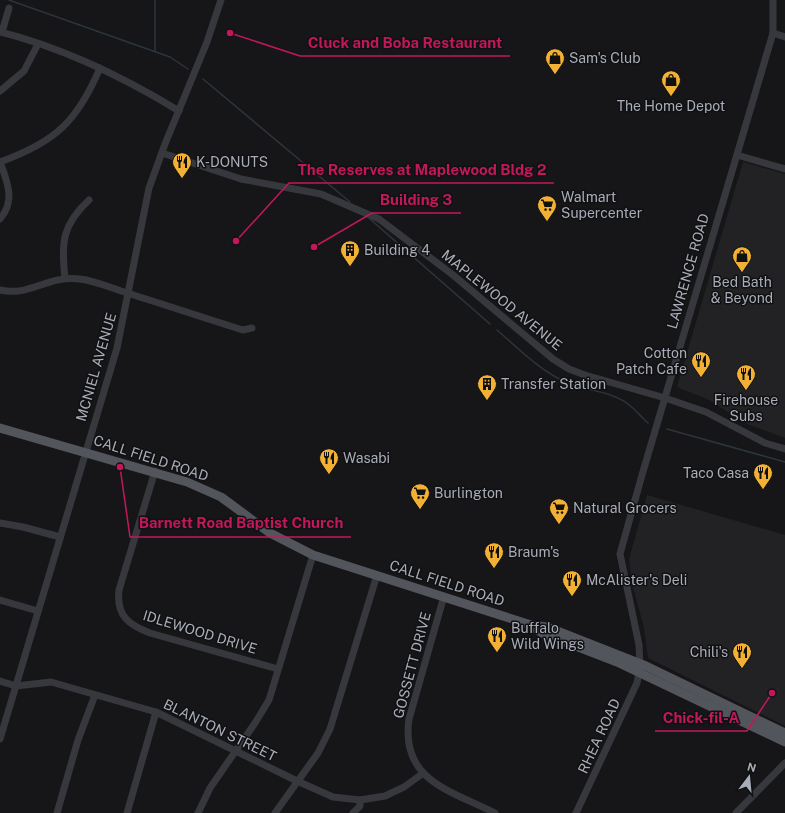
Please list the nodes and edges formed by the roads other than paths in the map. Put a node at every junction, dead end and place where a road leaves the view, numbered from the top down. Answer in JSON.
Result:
{"nodes":[{"id":1,"x":773,"y":0,"type":"edge"},
{"id":2,"x":220,"y":1,"type":"edge"},
{"id":3,"x":9,"y":8,"type":"dead end"},
{"id":4,"x":1,"y":32,"type":"edge"},
{"id":5,"x":773,"y":33,"type":"junction"},
{"id":6,"x":785,"y":37,"type":"edge"},
{"id":7,"x":38,"y":44,"type":"junction"},
{"id":8,"x":100,"y":68,"type":"junction"},
{"id":9,"x":0,"y":91,"type":"edge"},
{"id":10,"x":179,"y":111,"type":"junction"},
{"id":11,"x":162,"y":153,"type":"junction"},
{"id":12,"x":737,"y":155,"type":"junction"},
{"id":13,"x":0,"y":162,"type":"edge"},
{"id":14,"x":785,"y":169,"type":"edge"},
{"id":15,"x":89,"y":200,"type":"dead end"},
{"id":16,"x":0,"y":219,"type":"edge"},
{"id":17,"x":65,"y":278,"type":"junction"},
{"id":18,"x":0,"y":290,"type":"edge"},
{"id":19,"x":129,"y":293,"type":"junction"},
{"id":20,"x":252,"y":328,"type":"dead end"},
{"id":21,"x":665,"y":398,"type":"junction"},
{"id":22,"x":0,"y":428,"type":"edge"},
{"id":23,"x":785,"y":449,"type":"edge"},
{"id":24,"x":85,"y":452,"type":"junction"},
{"id":25,"x":155,"y":471,"type":"junction"},
{"id":26,"x":0,"y":523,"type":"edge"},
{"id":27,"x":60,"y":537,"type":"junction"},
{"id":28,"x":312,"y":555,"type":"junction"},
{"id":29,"x":377,"y":575,"type":"junction"},
{"id":30,"x":444,"y":596,"type":"junction"},
{"id":31,"x":0,"y":600,"type":"edge"},
{"id":32,"x":38,"y":611,"type":"junction"},
{"id":33,"x":640,"y":668,"type":"junction"},
{"id":34,"x":278,"y":669,"type":"junction"},
{"id":35,"x":0,"y":681,"type":"edge"},
{"id":36,"x":16,"y":686,"type":"junction"},
{"id":37,"x":95,"y":695,"type":"junction"},
{"id":38,"x":156,"y":712,"type":"junction"},
{"id":39,"x":738,"y":715,"type":"junction"},
{"id":40,"x":785,"y":733,"type":"edge"},
{"id":41,"x":0,"y":739,"type":"edge"},
{"id":42,"x":785,"y":742,"type":"edge"},
{"id":43,"x":235,"y":750,"type":"junction"},
{"id":44,"x":785,"y":763,"type":"edge"},
{"id":45,"x":422,"y":774,"type":"junction"},
{"id":46,"x":296,"y":781,"type":"junction"},
{"id":47,"x":360,"y":800,"type":"junction"},
{"id":48,"x":57,"y":813,"type":"edge"},
{"id":49,"x":127,"y":813,"type":"edge"},
{"id":50,"x":198,"y":813,"type":"edge"},
{"id":51,"x":275,"y":813,"type":"edge"},
{"id":52,"x":353,"y":813,"type":"edge"},
{"id":53,"x":495,"y":813,"type":"edge"},
{"id":54,"x":576,"y":813,"type":"edge"},
{"id":55,"x":736,"y":813,"type":"edge"}],
"edges":[{"from":1,"to":5,"type":"street","name":"LAWRENCE ROAD"},
{"from":2,"to":10,"type":"street","name":"MCNIEL AVENUE"},
{"from":3,"to":4,"type":"street"},
{"from":4,"to":7,"type":"street"},
{"from":5,"to":6,"type":"street"},
{"from":5,"to":12,"type":"street","name":"LAWRENCE ROAD"},
{"from":7,"to":8,"type":"street"},
{"from":7,"to":9,"type":"street"},
{"from":8,"to":10,"type":"street"},
{"from":8,"to":13,"type":"street"},
{"from":10,"to":11,"type":"street","name":"MCNIEL AVENUE"},
{"from":11,"to":19,"type":"street","name":"MCNIEL AVENUE"},
{"from":11,"to":21,"type":"street","name":"MAPLEWOOD AVENUE"},
{"from":12,"to":14,"type":"street"},
{"from":12,"to":21,"type":"street","name":"LAWRENCE ROAD"},
{"from":13,"to":16,"type":"street"},
{"from":15,"to":17,"type":"street"},
{"from":17,"to":18,"type":"street"},
{"from":17,"to":19,"type":"street"},
{"from":19,"to":20,"type":"street"},
{"from":19,"to":24,"type":"street","name":"MCNIEL AVENUE"},
{"from":21,"to":23,"type":"street","name":"MAPLEWOOD AVENUE"},
{"from":21,"to":33,"type":"street","name":"LAWRENCE ROAD"},
{"from":22,"to":24,"type":"main road","name":"CALL FIELD ROAD"},
{"from":24,"to":25,"type":"main road","name":"CALL FIELD ROAD"},
{"from":24,"to":27,"type":"street","name":"MCNIEL AVENUE"},
{"from":25,"to":28,"type":"main road","name":"CALL FIELD ROAD"},
{"from":25,"to":34,"type":"street","name":"IDLEWOOD DRIVE"},
{"from":26,"to":27,"type":"street"},
{"from":27,"to":32,"type":"street","name":"MCNIEL AVENUE"},
{"from":28,"to":29,"type":"main road","name":"CALL FIELD ROAD"},
{"from":28,"to":34,"type":"street"},
{"from":29,"to":30,"type":"main road","name":"CALL FIELD ROAD"},
{"from":29,"to":46,"type":"street"},
{"from":30,"to":33,"type":"main road","name":"CALL FIELD ROAD"},
{"from":30,"to":45,"type":"street","name":"GOSSETT DRIVE"},
{"from":31,"to":32,"type":"street"},
{"from":32,"to":36,"type":"street","name":"MCNIEL AVENUE"},
{"from":33,"to":39,"type":"main road","name":"CALL FIELD ROAD"},
{"from":33,"to":54,"type":"street","name":"RHEA ROAD"},
{"from":34,"to":43,"type":"street"},
{"from":35,"to":36,"type":"street","name":"BLANTON STREET"},
{"from":36,"to":37,"type":"street","name":"BLANTON STREET"},
{"from":36,"to":41,"type":"street","name":"MCNIEL AVENUE"},
{"from":37,"to":38,"type":"street","name":"BLANTON STREET"},
{"from":37,"to":48,"type":"street"},
{"from":38,"to":43,"type":"street","name":"BLANTON STREET"},
{"from":38,"to":49,"type":"street"},
{"from":39,"to":40,"type":"main road","name":"CALL FIELD ROAD"},
{"from":39,"to":42,"type":"main road","name":"CALL FIELD ROAD"},
{"from":43,"to":46,"type":"street","name":"BLANTON STREET"},
{"from":43,"to":50,"type":"street"},
{"from":44,"to":55,"type":"street"},
{"from":45,"to":47,"type":"street","name":"BLANTON STREET"},
{"from":45,"to":53,"type":"street","name":"GOSSETT DRIVE"},
{"from":46,"to":47,"type":"street","name":"BLANTON STREET"},
{"from":46,"to":51,"type":"street"},
{"from":47,"to":52,"type":"street"}]}
